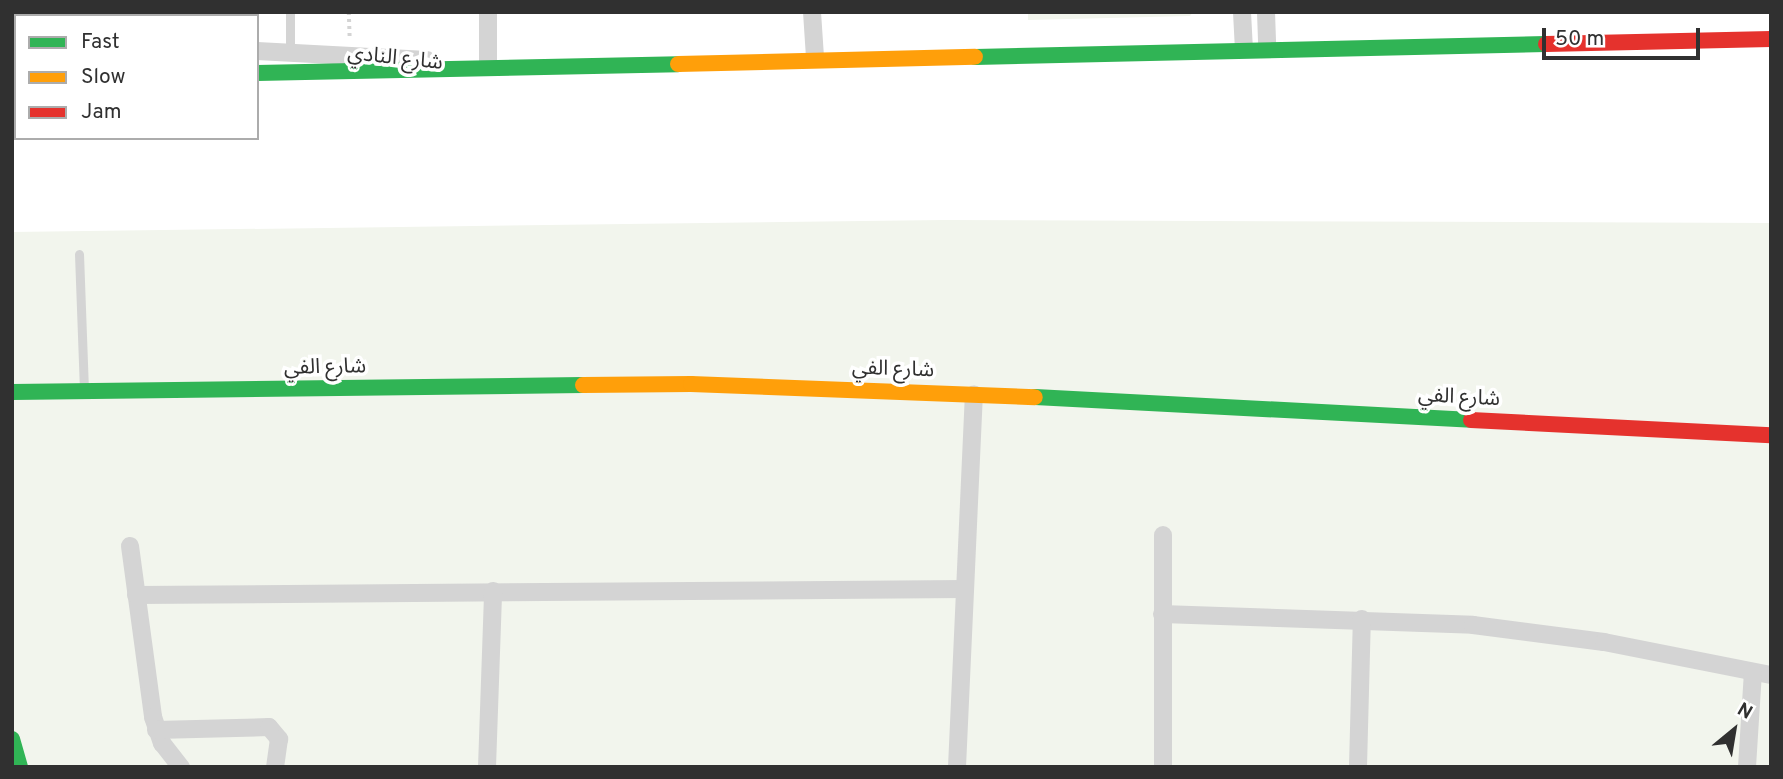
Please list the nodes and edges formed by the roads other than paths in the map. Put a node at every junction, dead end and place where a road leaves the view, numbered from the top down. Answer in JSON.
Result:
{"nodes":[{"id":1,"x":289,"y":12,"type":"edge"},
{"id":2,"x":488,"y":12,"type":"edge"},
{"id":3,"x":812,"y":12,"type":"edge"},
{"id":4,"x":1242,"y":12,"type":"edge"},
{"id":5,"x":1266,"y":12,"type":"edge"},
{"id":6,"x":1771,"y":39,"type":"edge"},
{"id":7,"x":1267,"y":47,"type":"junction"},
{"id":8,"x":1244,"y":48,"type":"junction"},
{"id":9,"x":259,"y":51,"type":"edge"},
{"id":10,"x":290,"y":52,"type":"junction"},
{"id":11,"x":815,"y":57,"type":"junction"},
{"id":12,"x":458,"y":65,"type":"junction"},
{"id":13,"x":488,"y":65,"type":"junction"},
{"id":14,"x":259,"y":73,"type":"edge"},
{"id":15,"x":79,"y":254,"type":"dead end"},
{"id":16,"x":84,"y":391,"type":"junction"},
{"id":17,"x":12,"y":392,"type":"edge"},
{"id":18,"x":974,"y":394,"type":"junction"},
{"id":19,"x":1771,"y":435,"type":"edge"},
{"id":20,"x":1163,"y":535,"type":"dead end"},
{"id":21,"x":130,"y":546,"type":"dead end"},
{"id":22,"x":965,"y":589,"type":"junction"},
{"id":23,"x":493,"y":592,"type":"junction"},
{"id":24,"x":136,"y":595,"type":"junction"},
{"id":25,"x":1162,"y":614,"type":"junction"},
{"id":26,"x":1362,"y":619,"type":"junction"},
{"id":27,"x":1762,"y":673,"type":"edge"},
{"id":28,"x":156,"y":730,"type":"junction"},
{"id":29,"x":12,"y":738,"type":"edge"},
{"id":30,"x":20,"y":767,"type":"edge"},
{"id":31,"x":181,"y":767,"type":"edge"},
{"id":32,"x":275,"y":767,"type":"edge"},
{"id":33,"x":486,"y":767,"type":"edge"},
{"id":34,"x":957,"y":767,"type":"edge"},
{"id":35,"x":1163,"y":767,"type":"edge"},
{"id":36,"x":1358,"y":767,"type":"edge"},
{"id":37,"x":1747,"y":767,"type":"edge"}],
"edges":[{"from":1,"to":10,"type":"lane"},
{"from":2,"to":13,"type":"street"},
{"from":3,"to":11,"type":"street"},
{"from":4,"to":8,"type":"street"},
{"from":5,"to":7,"type":"street"},
{"from":6,"to":7,"type":"street"},
{"from":7,"to":8,"type":"street"},
{"from":8,"to":11,"type":"street"},
{"from":9,"to":10,"type":"street","name":"شارع النادي"},
{"from":10,"to":12,"type":"street","name":"شارع النادي"},
{"from":11,"to":13,"type":"street"},
{"from":12,"to":13,"type":"street"},
{"from":12,"to":14,"type":"street","name":"شارع النادي"},
{"from":15,"to":16,"type":"lane"},
{"from":16,"to":17,"type":"street","name":"شارع الفي"},
{"from":16,"to":18,"type":"street","name":"شارع الفي"},
{"from":18,"to":19,"type":"street","name":"شارع الفي"},
{"from":18,"to":22,"type":"street"},
{"from":20,"to":25,"type":"street"},
{"from":21,"to":24,"type":"street"},
{"from":22,"to":23,"type":"street"},
{"from":22,"to":34,"type":"street"},
{"from":23,"to":24,"type":"street"},
{"from":23,"to":33,"type":"street"},
{"from":24,"to":28,"type":"street"},
{"from":25,"to":26,"type":"street"},
{"from":25,"to":35,"type":"street"},
{"from":26,"to":27,"type":"street"},
{"from":26,"to":36,"type":"street"},
{"from":27,"to":37,"type":"street"},
{"from":28,"to":31,"type":"street"},
{"from":28,"to":32,"type":"street"},
{"from":29,"to":30,"type":"street"}]}
